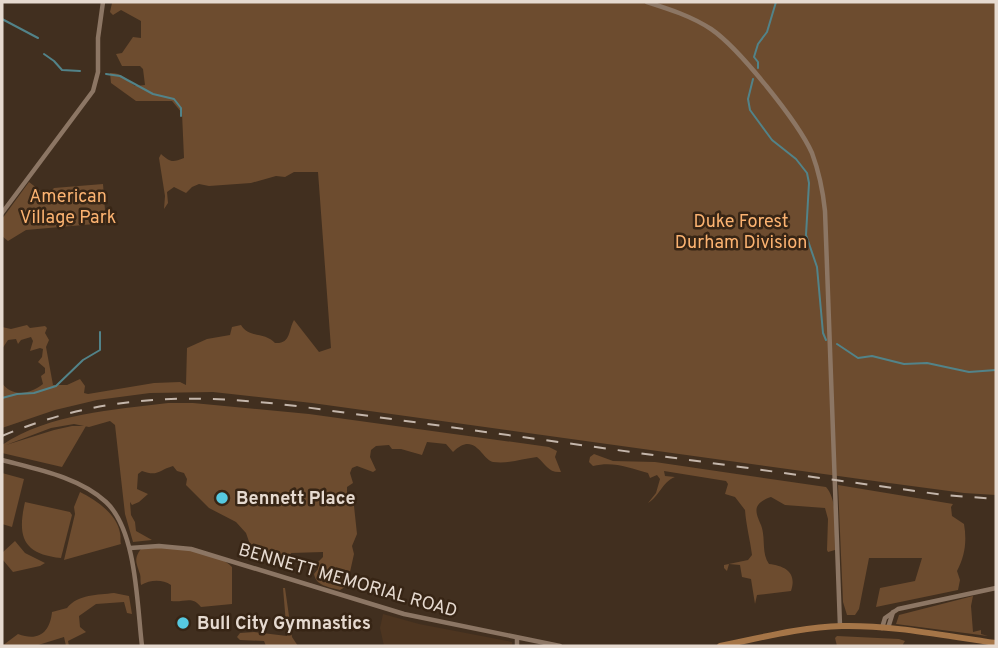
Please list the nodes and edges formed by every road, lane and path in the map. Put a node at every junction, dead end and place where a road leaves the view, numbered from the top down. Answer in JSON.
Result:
{"nodes":[{"id":1,"x":103,"y":2,"type":"edge"},
{"id":2,"x":647,"y":2,"type":"edge"},
{"id":3,"x":2,"y":213,"type":"edge"},
{"id":4,"x":2,"y":460,"type":"edge"},
{"id":5,"x":130,"y":548,"type":"junction"},
{"id":6,"x":996,"y":588,"type":"edge"},
{"id":7,"x":840,"y":626,"type":"junction"},
{"id":8,"x":885,"y":628,"type":"junction"},
{"id":9,"x":517,"y":638,"type":"junction"},
{"id":10,"x":996,"y":643,"type":"edge"},
{"id":11,"x":142,"y":646,"type":"edge"},
{"id":12,"x":517,"y":646,"type":"edge"},
{"id":13,"x":559,"y":646,"type":"edge"},
{"id":14,"x":720,"y":646,"type":"edge"}],
"edges":[{"from":1,"to":3,"type":"street"},
{"from":2,"to":7,"type":"street"},
{"from":4,"to":5,"type":"street"},
{"from":5,"to":9,"type":"street","name":"BENNETT MEMORIAL ROAD"},
{"from":5,"to":11,"type":"street"},
{"from":6,"to":8,"type":"street"},
{"from":7,"to":8,"type":"main road"},
{"from":7,"to":14,"type":"main road"},
{"from":8,"to":10,"type":"main road"},
{"from":9,"to":12,"type":"street"},
{"from":9,"to":13,"type":"street","name":"BENNETT MEMORIAL ROAD"}]}
